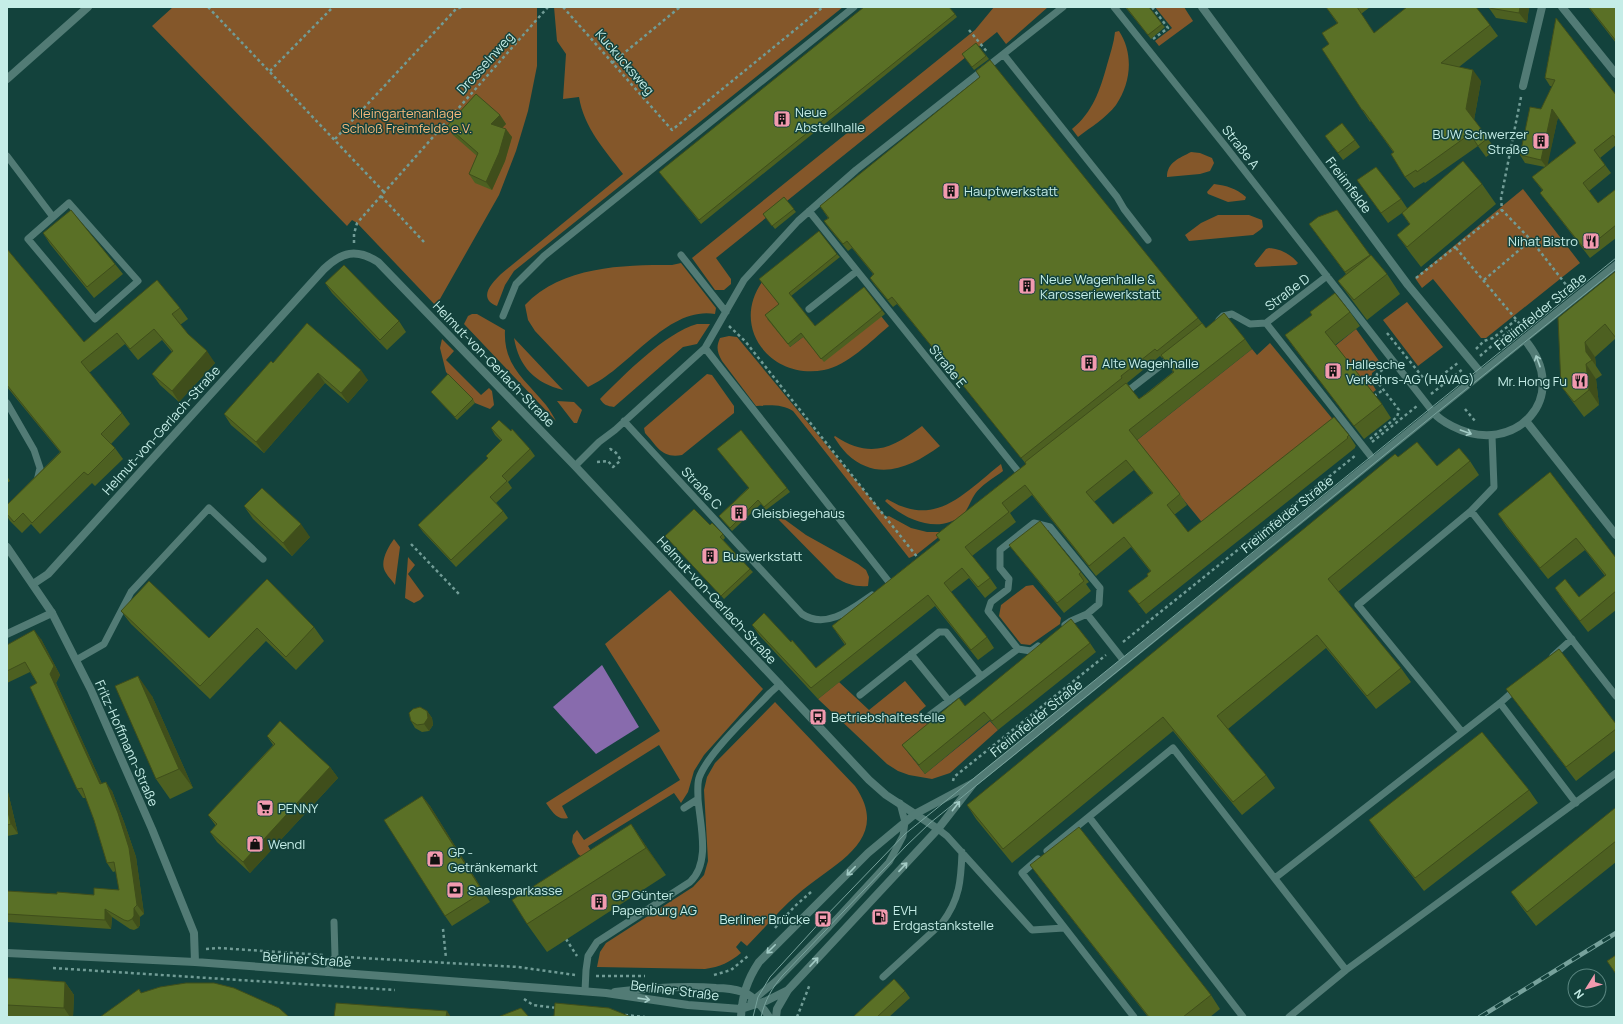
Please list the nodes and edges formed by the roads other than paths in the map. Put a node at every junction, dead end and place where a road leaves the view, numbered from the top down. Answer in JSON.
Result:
{"nodes":[{"id":1,"x":854,"y":7,"type":"edge"},
{"id":2,"x":1063,"y":7,"type":"edge"},
{"id":3,"x":1114,"y":7,"type":"edge"},
{"id":4,"x":1202,"y":7,"type":"edge"},
{"id":5,"x":1542,"y":7,"type":"edge"},
{"id":6,"x":1562,"y":7,"type":"edge"},
{"id":7,"x":86,"y":8,"type":"edge"},
{"id":8,"x":1004,"y":55,"type":"junction"},
{"id":9,"x":1616,"y":74,"type":"edge"},
{"id":10,"x":7,"y":79,"type":"edge"},
{"id":11,"x":1524,"y":86,"type":"road end"},
{"id":12,"x":8,"y":159,"type":"edge"},
{"id":13,"x":809,"y":211,"type":"junction"},
{"id":14,"x":53,"y":217,"type":"junction"},
{"id":15,"x":1148,"y":240,"type":"dead end"},
{"id":16,"x":681,"y":255,"type":"dead end"},
{"id":17,"x":1616,"y":265,"type":"edge"},
{"id":18,"x":857,"y":271,"type":"junction"},
{"id":19,"x":1327,"y":276,"type":"junction"},
{"id":20,"x":809,"y":309,"type":"dead end"},
{"id":21,"x":726,"y":312,"type":"junction"},
{"id":22,"x":503,"y":316,"type":"dead end"},
{"id":23,"x":1266,"y":323,"type":"junction"},
{"id":24,"x":1213,"y":325,"type":"edge"},
{"id":25,"x":1524,"y":340,"type":"junction"},
{"id":26,"x":705,"y":348,"type":"junction"},
{"id":27,"x":1179,"y":351,"type":"edge"},
{"id":28,"x":1481,"y":373,"type":"junction"},
{"id":29,"x":1118,"y":399,"type":"edge"},
{"id":30,"x":7,"y":403,"type":"edge"},
{"id":31,"x":1433,"y":412,"type":"junction"},
{"id":32,"x":624,"y":421,"type":"junction"},
{"id":33,"x":1526,"y":421,"type":"junction"},
{"id":34,"x":1492,"y":436,"type":"junction"},
{"id":35,"x":1373,"y":459,"type":"junction"},
{"id":36,"x":575,"y":466,"type":"junction"},
{"id":37,"x":1015,"y":480,"type":"edge"},
{"id":38,"x":32,"y":487,"type":"edge"},
{"id":39,"x":1471,"y":511,"type":"junction"},
{"id":40,"x":1616,"y":535,"type":"edge"},
{"id":41,"x":7,"y":547,"type":"edge"},
{"id":42,"x":263,"y":558,"type":"dead end"},
{"id":43,"x":33,"y":584,"type":"junction"},
{"id":44,"x":52,"y":613,"type":"junction"},
{"id":45,"x":1087,"y":614,"type":"junction"},
{"id":46,"x":1059,"y":630,"type":"edge"},
{"id":47,"x":7,"y":634,"type":"edge"},
{"id":48,"x":1572,"y":639,"type":"junction"},
{"id":49,"x":1043,"y":643,"type":"edge"},
{"id":50,"x":1018,"y":649,"type":"junction"},
{"id":51,"x":911,"y":654,"type":"junction"},
{"id":52,"x":76,"y":660,"type":"junction"},
{"id":53,"x":1124,"y":661,"type":"junction"},
{"id":54,"x":1545,"y":664,"type":"edge"},
{"id":55,"x":981,"y":676,"type":"junction"},
{"id":56,"x":1522,"y":683,"type":"edge"},
{"id":57,"x":780,"y":684,"type":"junction"},
{"id":58,"x":860,"y":695,"type":"dead end"},
{"id":59,"x":1616,"y":696,"type":"edge"},
{"id":60,"x":949,"y":701,"type":"junction"},
{"id":61,"x":1500,"y":703,"type":"junction"},
{"id":62,"x":930,"y":715,"type":"dead end"},
{"id":63,"x":1462,"y":732,"type":"junction"},
{"id":64,"x":1616,"y":773,"type":"edge"},
{"id":65,"x":975,"y":782,"type":"junction"},
{"id":66,"x":698,"y":799,"type":"junction"},
{"id":67,"x":900,"y":803,"type":"junction"},
{"id":68,"x":1576,"y":803,"type":"junction"},
{"id":69,"x":684,"y":808,"type":"dead end"},
{"id":70,"x":915,"y":814,"type":"junction"},
{"id":71,"x":1090,"y":817,"type":"junction"},
{"id":72,"x":905,"y":822,"type":"junction"},
{"id":73,"x":938,"y":829,"type":"junction"},
{"id":74,"x":962,"y":852,"type":"junction"},
{"id":75,"x":1275,"y":878,"type":"junction"},
{"id":76,"x":334,"y":922,"type":"dead end"},
{"id":77,"x":1064,"y":928,"type":"junction"},
{"id":78,"x":7,"y":953,"type":"edge"},
{"id":79,"x":195,"y":962,"type":"junction"},
{"id":80,"x":1346,"y":970,"type":"junction"},
{"id":81,"x":327,"y":972,"type":"junction"},
{"id":82,"x":884,"y":977,"type":"dead end"},
{"id":83,"x":788,"y":990,"type":"junction"},
{"id":84,"x":585,"y":991,"type":"junction"},
{"id":85,"x":744,"y":992,"type":"junction"},
{"id":86,"x":606,"y":993,"type":"junction"},
{"id":87,"x":757,"y":1002,"type":"junction"},
{"id":88,"x":741,"y":1013,"type":"edge"},
{"id":89,"x":769,"y":1017,"type":"edge"},
{"id":90,"x":776,"y":1017,"type":"edge"},
{"id":91,"x":1134,"y":1017,"type":"edge"},
{"id":92,"x":1243,"y":1017,"type":"edge"},
{"id":93,"x":1289,"y":1017,"type":"edge"}],
"edges":[{"from":1,"to":22,"type":"lane"},
{"from":2,"to":8,"type":"lane"},
{"from":3,"to":19,"type":"lane","name":"Straße A"},
{"from":4,"to":28,"type":"street","name":"Freiimfelde"},
{"from":5,"to":11,"type":"street"},
{"from":6,"to":9,"type":"street"},
{"from":7,"to":10,"type":"street"},
{"from":8,"to":13,"type":"lane"},
{"from":8,"to":15,"type":"lane"},
{"from":12,"to":14,"type":"lane"},
{"from":13,"to":18,"type":"lane","name":"Straße E"},
{"from":13,"to":21,"type":"lane"},
{"from":14,"to":14,"type":"lane"},
{"from":16,"to":21,"type":"lane"},
{"from":17,"to":25,"type":"street","name":"Freiimfelder Straße"},
{"from":18,"to":20,"type":"lane"},
{"from":18,"to":37,"type":"lane","name":"Straße E"},
{"from":19,"to":23,"type":"lane","name":"Straße D"},
{"from":19,"to":31,"type":"lane","name":"Straße A"},
{"from":21,"to":26,"type":"lane"},
{"from":23,"to":24,"type":"lane","name":"Straße D"},
{"from":23,"to":35,"type":"lane"},
{"from":25,"to":28,"type":"street","name":"Freiimfelder Straße"},
{"from":33,"to":25,"type":"street","one_way":true},
{"from":26,"to":32,"type":"lane"},
{"from":26,"to":32,"type":"lane","name":"Straße C"},
{"from":27,"to":29,"type":"lane"},
{"from":28,"to":31,"type":"street","name":"Freiimfelder Straße"},
{"from":30,"to":38,"type":"lane"},
{"from":31,"to":34,"type":"street","one_way":true},
{"from":31,"to":35,"type":"street","name":"Freiimfelder Straße"},
{"from":32,"to":36,"type":"lane"},
{"from":33,"to":34,"type":"street"},
{"from":33,"to":40,"type":"street"},
{"from":34,"to":39,"type":"lane"},
{"from":35,"to":53,"type":"street","name":"Freiimfelder Straße"},
{"from":36,"to":43,"type":"street","name":"Helmut-von-Gerlach-Straße"},
{"from":36,"to":57,"type":"street","name":"Helmut-von-Gerlach-Straße"},
{"from":39,"to":48,"type":"lane"},
{"from":39,"to":63,"type":"lane"},
{"from":41,"to":43,"type":"street","name":"Fritz-Hoffmann-Straße"},
{"from":42,"to":52,"type":"lane"},
{"from":43,"to":44,"type":"street","name":"Fritz-Hoffmann-Straße"},
{"from":44,"to":47,"type":"street"},
{"from":44,"to":52,"type":"street","name":"Fritz-Hoffmann-Straße"},
{"from":45,"to":46,"type":"lane"},
{"from":45,"to":50,"type":"lane"},
{"from":45,"to":53,"type":"lane"},
{"from":48,"to":54,"type":"lane"},
{"from":48,"to":59,"type":"lane"},
{"from":49,"to":50,"type":"lane"},
{"from":50,"to":55,"type":"lane"},
{"from":51,"to":55,"type":"lane"},
{"from":51,"to":58,"type":"lane"},
{"from":51,"to":60,"type":"lane"},
{"from":52,"to":79,"type":"street","name":"Fritz-Hoffmann-Straße"},
{"from":53,"to":65,"type":"street","name":"Freiimfelder Straße"},
{"from":55,"to":60,"type":"lane"},
{"from":56,"to":61,"type":"lane"},
{"from":57,"to":66,"type":"lane"},
{"from":57,"to":67,"type":"street","name":"Helmut-von-Gerlach-Straße"},
{"from":60,"to":62,"type":"lane"},
{"from":61,"to":63,"type":"lane"},
{"from":61,"to":68,"type":"lane"},
{"from":63,"to":75,"type":"lane"},
{"from":64,"to":68,"type":"lane"},
{"from":65,"to":70,"type":"street","name":"Freiimfelder Straße"},
{"from":73,"to":65,"type":"street","name":"Freiimfelder Straße","one_way":true},
{"from":66,"to":69,"type":"lane"},
{"from":66,"to":84,"type":"lane"},
{"from":67,"to":70,"type":"street","name":"Helmut-von-Gerlach-Straße"},
{"from":67,"to":72,"type":"lane"},
{"from":68,"to":80,"type":"lane"},
{"from":70,"to":72,"type":"street","name":"Freiimfelder Straße"},
{"from":70,"to":73,"type":"street","name":"Helmut-von-Gerlach-Straße"},
{"from":71,"to":75,"type":"lane"},
{"from":71,"to":77,"type":"lane"},
{"from":71,"to":92,"type":"lane"},
{"from":72,"to":85,"type":"street","name":"Freiimfelder Straße","one_way":true},
{"from":72,"to":87,"type":"lane"},
{"from":73,"to":74,"type":"lane"},
{"from":83,"to":73,"type":"street","name":"Freiimfelder Straße","one_way":true},
{"from":74,"to":77,"type":"lane"},
{"from":74,"to":82,"type":"lane"},
{"from":75,"to":80,"type":"lane"},
{"from":76,"to":81,"type":"lane"},
{"from":77,"to":91,"type":"lane"},
{"from":78,"to":79,"type":"street","name":"Berliner Straße"},
{"from":79,"to":81,"type":"street","name":"Berliner Straße"},
{"from":80,"to":93,"type":"lane"},
{"from":81,"to":84,"type":"street","name":"Berliner Straße"},
{"from":83,"to":87,"type":"street","name":"Berliner Straße"},
{"from":83,"to":90,"type":"street"},
{"from":84,"to":86,"type":"street","name":"Berliner Straße"},
{"from":85,"to":86,"type":"street","name":"Berliner Straße"},
{"from":85,"to":87,"type":"street","name":"Berliner Straße"},
{"from":85,"to":88,"type":"street"},
{"from":86,"to":88,"type":"street","name":"Berliner Straße","one_way":true},
{"from":87,"to":88,"type":"street","name":"Berliner Straße"},
{"from":87,"to":89,"type":"street","name":"Berliner Straße"}]}
